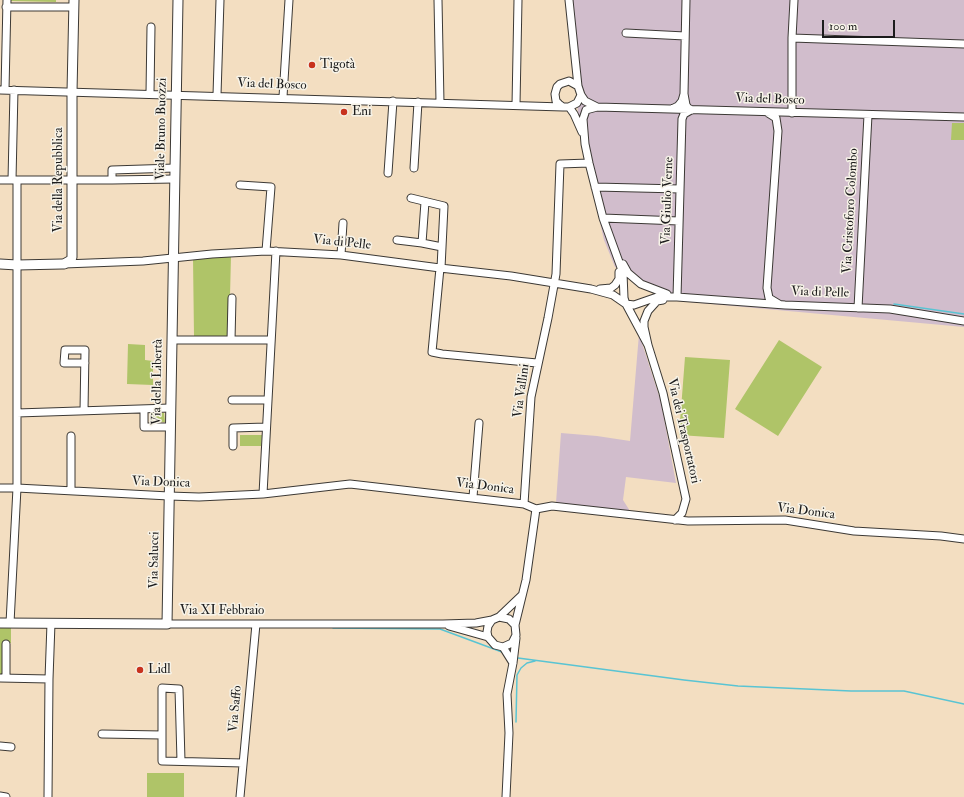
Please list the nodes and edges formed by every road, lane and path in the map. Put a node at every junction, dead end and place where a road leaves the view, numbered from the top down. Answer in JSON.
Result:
{"nodes":[{"id":1,"x":178,"y":0,"type":"edge"},
{"id":2,"x":220,"y":0,"type":"edge"},
{"id":3,"x":289,"y":0,"type":"edge"},
{"id":4,"x":438,"y":0,"type":"edge"},
{"id":5,"x":518,"y":0,"type":"edge"},
{"id":6,"x":569,"y":0,"type":"edge"},
{"id":7,"x":686,"y":0,"type":"edge"},
{"id":8,"x":794,"y":0,"type":"edge"},
{"id":9,"x":74,"y":3,"type":"edge"},
{"id":10,"x":6,"y":4,"type":"edge"},
{"id":11,"x":151,"y":27,"type":"dead end"},
{"id":12,"x":626,"y":33,"type":"dead end"},
{"id":13,"x":685,"y":36,"type":"junction"},
{"id":14,"x":792,"y":38,"type":"junction"},
{"id":15,"x":964,"y":44,"type":"edge"},
{"id":16,"x":576,"y":63,"type":"junction"},
{"id":17,"x":566,"y":82,"type":"junction"},
{"id":18,"x":578,"y":86,"type":"junction"},
{"id":19,"x":2,"y":90,"type":"edge"},
{"id":20,"x":14,"y":90,"type":"junction"},
{"id":21,"x":72,"y":92,"type":"junction"},
{"id":22,"x":150,"y":93,"type":"junction"},
{"id":23,"x":176,"y":94,"type":"junction"},
{"id":24,"x":684,"y":94,"type":"junction"},
{"id":25,"x":217,"y":95,"type":"junction"},
{"id":26,"x":581,"y":95,"type":"junction"},
{"id":27,"x":555,"y":97,"type":"junction"},
{"id":28,"x":283,"y":98,"type":"junction"},
{"id":29,"x":393,"y":101,"type":"junction"},
{"id":30,"x":418,"y":102,"type":"junction"},
{"id":31,"x":440,"y":102,"type":"junction"},
{"id":32,"x":516,"y":105,"type":"junction"},
{"id":33,"x":544,"y":106,"type":"junction"},
{"id":34,"x":566,"y":107,"type":"junction"},
{"id":35,"x":597,"y":107,"type":"junction"},
{"id":36,"x":672,"y":109,"type":"junction"},
{"id":37,"x":692,"y":110,"type":"junction"},
{"id":38,"x":766,"y":112,"type":"junction"},
{"id":39,"x":792,"y":113,"type":"junction"},
{"id":40,"x":868,"y":115,"type":"junction"},
{"id":41,"x":964,"y":117,"type":"edge"},
{"id":42,"x":778,"y":131,"type":"junction"},
{"id":43,"x":585,"y":144,"type":"junction"},
{"id":44,"x":589,"y":163,"type":"junction"},
{"id":45,"x":171,"y":168,"type":"junction"},
{"id":46,"x":414,"y":168,"type":"dead end"},
{"id":47,"x":388,"y":173,"type":"dead end"},
{"id":48,"x":171,"y":179,"type":"junction"},
{"id":49,"x":0,"y":180,"type":"edge"},
{"id":50,"x":15,"y":180,"type":"junction"},
{"id":51,"x":72,"y":180,"type":"junction"},
{"id":52,"x":112,"y":180,"type":"junction"},
{"id":53,"x":240,"y":185,"type":"dead end"},
{"id":54,"x":595,"y":187,"type":"junction"},
{"id":55,"x":680,"y":190,"type":"junction"},
{"id":56,"x":411,"y":198,"type":"dead end"},
{"id":57,"x":425,"y":202,"type":"junction"},
{"id":58,"x":603,"y":218,"type":"junction"},
{"id":59,"x":679,"y":221,"type":"junction"},
{"id":60,"x":343,"y":224,"type":"dead end"},
{"id":61,"x":398,"y":240,"type":"dead end"},
{"id":62,"x":422,"y":243,"type":"junction"},
{"id":63,"x":442,"y":247,"type":"junction"},
{"id":64,"x":266,"y":251,"type":"junction"},
{"id":65,"x":276,"y":251,"type":"junction"},
{"id":66,"x":616,"y":254,"type":"junction"},
{"id":67,"x":341,"y":255,"type":"junction"},
{"id":68,"x":171,"y":262,"type":"junction"},
{"id":69,"x":0,"y":264,"type":"edge"},
{"id":70,"x":63,"y":264,"type":"junction"},
{"id":71,"x":17,"y":265,"type":"junction"},
{"id":72,"x":441,"y":268,"type":"junction"},
{"id":73,"x":554,"y":283,"type":"junction"},
{"id":74,"x":767,"y":288,"type":"junction"},
{"id":75,"x":591,"y":289,"type":"junction"},
{"id":76,"x":676,"y":297,"type":"junction"},
{"id":77,"x":232,"y":298,"type":"dead end"},
{"id":78,"x":745,"y":302,"type":"junction"},
{"id":79,"x":626,"y":304,"type":"junction"},
{"id":80,"x":785,"y":305,"type":"junction"},
{"id":81,"x":858,"y":308,"type":"junction"},
{"id":82,"x":964,"y":321,"type":"edge"},
{"id":83,"x":172,"y":340,"type":"junction"},
{"id":84,"x":231,"y":340,"type":"junction"},
{"id":85,"x":271,"y":340,"type":"junction"},
{"id":86,"x":648,"y":345,"type":"junction"},
{"id":87,"x":85,"y":363,"type":"dead end"},
{"id":88,"x":537,"y":363,"type":"junction"},
{"id":89,"x":232,"y":400,"type":"dead end"},
{"id":90,"x":267,"y":400,"type":"junction"},
{"id":91,"x":170,"y":408,"type":"junction"},
{"id":92,"x":144,"y":409,"type":"junction"},
{"id":93,"x":84,"y":411,"type":"junction"},
{"id":94,"x":16,"y":413,"type":"junction"},
{"id":95,"x":480,"y":423,"type":"dead end"},
{"id":96,"x":266,"y":426,"type":"junction"},
{"id":97,"x":170,"y":427,"type":"junction"},
{"id":98,"x":71,"y":436,"type":"dead end"},
{"id":99,"x":233,"y":446,"type":"dead end"},
{"id":100,"x":0,"y":488,"type":"edge"},
{"id":101,"x":17,"y":488,"type":"junction"},
{"id":102,"x":71,"y":490,"type":"junction"},
{"id":103,"x":263,"y":494,"type":"junction"},
{"id":104,"x":169,"y":496,"type":"junction"},
{"id":105,"x":473,"y":497,"type":"junction"},
{"id":106,"x":524,"y":504,"type":"junction"},
{"id":107,"x":536,"y":509,"type":"junction"},
{"id":108,"x":675,"y":520,"type":"junction"},
{"id":109,"x":964,"y":540,"type":"edge"},
{"id":110,"x":522,"y":596,"type":"junction"},
{"id":111,"x":496,"y":619,"type":"junction"},
{"id":112,"x":0,"y":623,"type":"edge"},
{"id":113,"x":10,"y":623,"type":"junction"},
{"id":114,"x":51,"y":623,"type":"junction"},
{"id":115,"x":167,"y":624,"type":"junction"},
{"id":116,"x":256,"y":624,"type":"junction"},
{"id":117,"x":443,"y":624,"type":"junction"},
{"id":118,"x":515,"y":625,"type":"junction"},
{"id":119,"x":516,"y":635,"type":"junction"},
{"id":120,"x":488,"y":637,"type":"junction"},
{"id":121,"x":6,"y":644,"type":"dead end"},
{"id":122,"x":503,"y":647,"type":"junction"},
{"id":123,"x":513,"y":663,"type":"junction"},
{"id":124,"x":3,"y":678,"type":"edge"},
{"id":125,"x":49,"y":679,"type":"junction"},
{"id":126,"x":102,"y":734,"type":"dead end"},
{"id":127,"x":162,"y":735,"type":"junction"},
{"id":128,"x":0,"y":746,"type":"edge"},
{"id":129,"x":10,"y":746,"type":"dead end"},
{"id":130,"x":181,"y":761,"type":"junction"},
{"id":131,"x":243,"y":762,"type":"junction"},
{"id":132,"x":0,"y":796,"type":"edge"},
{"id":133,"x":6,"y":797,"type":"edge"},
{"id":134,"x":48,"y":797,"type":"edge"},
{"id":135,"x":240,"y":797,"type":"edge"},
{"id":136,"x":506,"y":797,"type":"edge"}],
"edges":[{"from":1,"to":23,"type":"main road","name":"Viale Bruno Buozzi"},
{"from":2,"to":25,"type":"street"},
{"from":3,"to":28,"type":"street"},
{"from":4,"to":31,"type":"street"},
{"from":5,"to":32,"type":"street"},
{"from":6,"to":16,"type":"street"},
{"from":7,"to":13,"type":"street"},
{"from":8,"to":14,"type":"street"},
{"from":9,"to":10,"type":"street"},
{"from":9,"to":21,"type":"main road","name":"Via della Repubblica"},
{"from":10,"to":19,"type":"street"},
{"from":11,"to":22,"type":"street"},
{"from":12,"to":13,"type":"street"},
{"from":13,"to":24,"type":"street"},
{"from":14,"to":15,"type":"street"},
{"from":14,"to":39,"type":"street"},
{"from":16,"to":17,"type":"street"},
{"from":16,"to":18,"type":"street"},
{"from":17,"to":18,"type":"street"},
{"from":17,"to":27,"type":"street"},
{"from":18,"to":26,"type":"street"},
{"from":19,"to":20,"type":"street","name":"Via del Bosco"},
{"from":20,"to":21,"type":"street","name":"Via del Bosco"},
{"from":20,"to":50,"type":"street"},
{"from":21,"to":22,"type":"street","name":"Via del Bosco"},
{"from":21,"to":51,"type":"main road","name":"Via della Repubblica"},
{"from":22,"to":23,"type":"street","name":"Via del Bosco"},
{"from":23,"to":25,"type":"street","name":"Via del Bosco"},
{"from":23,"to":45,"type":"main road","name":"Viale Bruno Buozzi"},
{"from":24,"to":36,"type":"street"},
{"from":24,"to":37,"type":"street"},
{"from":25,"to":28,"type":"street","name":"Via del Bosco"},
{"from":26,"to":34,"type":"street"},
{"from":26,"to":35,"type":"street"},
{"from":27,"to":33,"type":"street"},
{"from":27,"to":34,"type":"street"},
{"from":28,"to":29,"type":"street","name":"Via del Bosco"},
{"from":29,"to":30,"type":"street","name":"Via del Bosco"},
{"from":29,"to":47,"type":"street"},
{"from":30,"to":31,"type":"street","name":"Via del Bosco"},
{"from":30,"to":46,"type":"street"},
{"from":31,"to":32,"type":"street","name":"Via del Bosco"},
{"from":32,"to":33,"type":"street","name":"Via del Bosco"},
{"from":33,"to":34,"type":"street","name":"Via del Bosco"},
{"from":34,"to":43,"type":"street"},
{"from":35,"to":36,"type":"street","name":"Via del Bosco"},
{"from":35,"to":43,"type":"street"},
{"from":36,"to":37,"type":"street","name":"Via del Bosco"},
{"from":37,"to":38,"type":"street","name":"Via del Bosco"},
{"from":37,"to":55,"type":"street","name":"Via Giulio Verne"},
{"from":38,"to":39,"type":"street","name":"Via del Bosco"},
{"from":38,"to":42,"type":"street"},
{"from":39,"to":40,"type":"street","name":"Via del Bosco"},
{"from":39,"to":42,"type":"street"},
{"from":40,"to":41,"type":"street","name":"Via del Bosco"},
{"from":40,"to":81,"type":"street","name":"Via Cristoforo Colombo"},
{"from":42,"to":74,"type":"street"},
{"from":43,"to":44,"type":"street"},
{"from":44,"to":54,"type":"street"},
{"from":44,"to":73,"type":"street","name":"Via Vallini"},
{"from":45,"to":48,"type":"main road","name":"Viale Bruno Buozzi"},
{"from":45,"to":52,"type":"street"},
{"from":48,"to":52,"type":"street"},
{"from":48,"to":68,"type":"main road","name":"Viale Bruno Buozzi"},
{"from":49,"to":50,"type":"street"},
{"from":50,"to":51,"type":"street"},
{"from":50,"to":71,"type":"street"},
{"from":51,"to":52,"type":"street"},
{"from":51,"to":70,"type":"main road","name":"Via della Repubblica"},
{"from":53,"to":64,"type":"street"},
{"from":54,"to":55,"type":"street"},
{"from":54,"to":58,"type":"street"},
{"from":55,"to":59,"type":"street","name":"Via Giulio Verne"},
{"from":56,"to":57,"type":"street"},
{"from":57,"to":62,"type":"street"},
{"from":57,"to":63,"type":"street"},
{"from":58,"to":59,"type":"street"},
{"from":58,"to":66,"type":"street"},
{"from":59,"to":76,"type":"street","name":"Via Giulio Verne"},
{"from":60,"to":67,"type":"street"},
{"from":61,"to":62,"type":"street"},
{"from":62,"to":63,"type":"street"},
{"from":63,"to":72,"type":"street"},
{"from":64,"to":65,"type":"street","name":"Via di Pelle"},
{"from":64,"to":68,"type":"street","name":"Via di Pelle"},
{"from":65,"to":67,"type":"street","name":"Via di Pelle"},
{"from":65,"to":85,"type":"street"},
{"from":66,"to":75,"type":"street"},
{"from":66,"to":76,"type":"street","name":"Via di Pelle"},
{"from":66,"to":79,"type":"street"},
{"from":67,"to":72,"type":"street","name":"Via di Pelle"},
{"from":68,"to":70,"type":"street","name":"Via di Pelle"},
{"from":68,"to":83,"type":"main road","name":"Via della Libertà"},
{"from":69,"to":71,"type":"main road","name":"Via di Pelle"},
{"from":70,"to":71,"type":"main road","name":"Via di Pelle"},
{"from":71,"to":94,"type":"street"},
{"from":72,"to":73,"type":"street","name":"Via di Pelle"},
{"from":72,"to":88,"type":"street"},
{"from":73,"to":75,"type":"street","name":"Via di Pelle"},
{"from":73,"to":88,"type":"street","name":"Via Vallini"},
{"from":74,"to":78,"type":"street"},
{"from":74,"to":80,"type":"street"},
{"from":75,"to":79,"type":"street","name":"Via di Pelle"},
{"from":76,"to":78,"type":"street","name":"Via di Pelle"},
{"from":76,"to":79,"type":"street","name":"Via di Pelle"},
{"from":76,"to":86,"type":"street","name":"Via dei Trasportatori"},
{"from":77,"to":84,"type":"street"},
{"from":78,"to":80,"type":"street","name":"Via di Pelle"},
{"from":79,"to":86,"type":"street","name":"Via dei Trasportatori"},
{"from":80,"to":81,"type":"street","name":"Via di Pelle"},
{"from":81,"to":82,"type":"street","name":"Via di Pelle"},
{"from":83,"to":84,"type":"street"},
{"from":83,"to":91,"type":"main road","name":"Via della Libertà"},
{"from":84,"to":85,"type":"street"},
{"from":85,"to":90,"type":"street"},
{"from":86,"to":108,"type":"street","name":"Via dei Trasportatori"},
{"from":87,"to":93,"type":"street"},
{"from":88,"to":106,"type":"street","name":"Via Vallini"},
{"from":89,"to":90,"type":"street"},
{"from":90,"to":96,"type":"street"},
{"from":91,"to":92,"type":"street"},
{"from":91,"to":97,"type":"main road","name":"Via della Libertà"},
{"from":92,"to":93,"type":"street"},
{"from":92,"to":97,"type":"street"},
{"from":93,"to":94,"type":"street"},
{"from":94,"to":101,"type":"street"},
{"from":95,"to":105,"type":"street"},
{"from":96,"to":99,"type":"street"},
{"from":96,"to":103,"type":"street"},
{"from":97,"to":104,"type":"main road","name":"Via della Libertà"},
{"from":98,"to":102,"type":"street"},
{"from":100,"to":101,"type":"street","name":"Via Donica"},
{"from":101,"to":102,"type":"street","name":"Via Donica"},
{"from":101,"to":113,"type":"street"},
{"from":102,"to":104,"type":"street","name":"Via Donica"},
{"from":103,"to":104,"type":"street","name":"Via Donica"},
{"from":103,"to":105,"type":"street","name":"Via Donica"},
{"from":104,"to":115,"type":"main road","name":"Via Salucci"},
{"from":105,"to":106,"type":"street","name":"Via Donica"},
{"from":106,"to":107,"type":"street","name":"Via Donica"},
{"from":107,"to":108,"type":"street","name":"Via Donica"},
{"from":107,"to":110,"type":"street"},
{"from":108,"to":109,"type":"street","name":"Via Donica"},
{"from":110,"to":111,"type":"street"},
{"from":110,"to":118,"type":"street"},
{"from":111,"to":117,"type":"street","name":"Via XI Febbraio"},
{"from":111,"to":118,"type":"street"},
{"from":111,"to":120,"type":"street"},
{"from":112,"to":113,"type":"main road","name":"Via XI Febbraio"},
{"from":113,"to":114,"type":"main road","name":"Via XI Febbraio"},
{"from":114,"to":115,"type":"main road","name":"Via XI Febbraio"},
{"from":114,"to":125,"type":"street"},
{"from":115,"to":116,"type":"street","name":"Via XI Febbraio"},
{"from":116,"to":117,"type":"street","name":"Via XI Febbraio"},
{"from":116,"to":131,"type":"street","name":"Via Saffo"},
{"from":117,"to":120,"type":"street","name":"Via XI Febbraio"},
{"from":118,"to":119,"type":"street"},
{"from":119,"to":122,"type":"street"},
{"from":119,"to":123,"type":"street"},
{"from":120,"to":122,"type":"street"},
{"from":121,"to":124,"type":"street"},
{"from":122,"to":123,"type":"street"},
{"from":123,"to":136,"type":"street"},
{"from":124,"to":125,"type":"street"},
{"from":125,"to":134,"type":"street"},
{"from":126,"to":127,"type":"street"},
{"from":127,"to":130,"type":"street"},
{"from":127,"to":130,"type":"street"},
{"from":128,"to":129,"type":"street"},
{"from":130,"to":131,"type":"street"},
{"from":131,"to":135,"type":"street","name":"Via Saffo"},
{"from":132,"to":133,"type":"street"}]}
